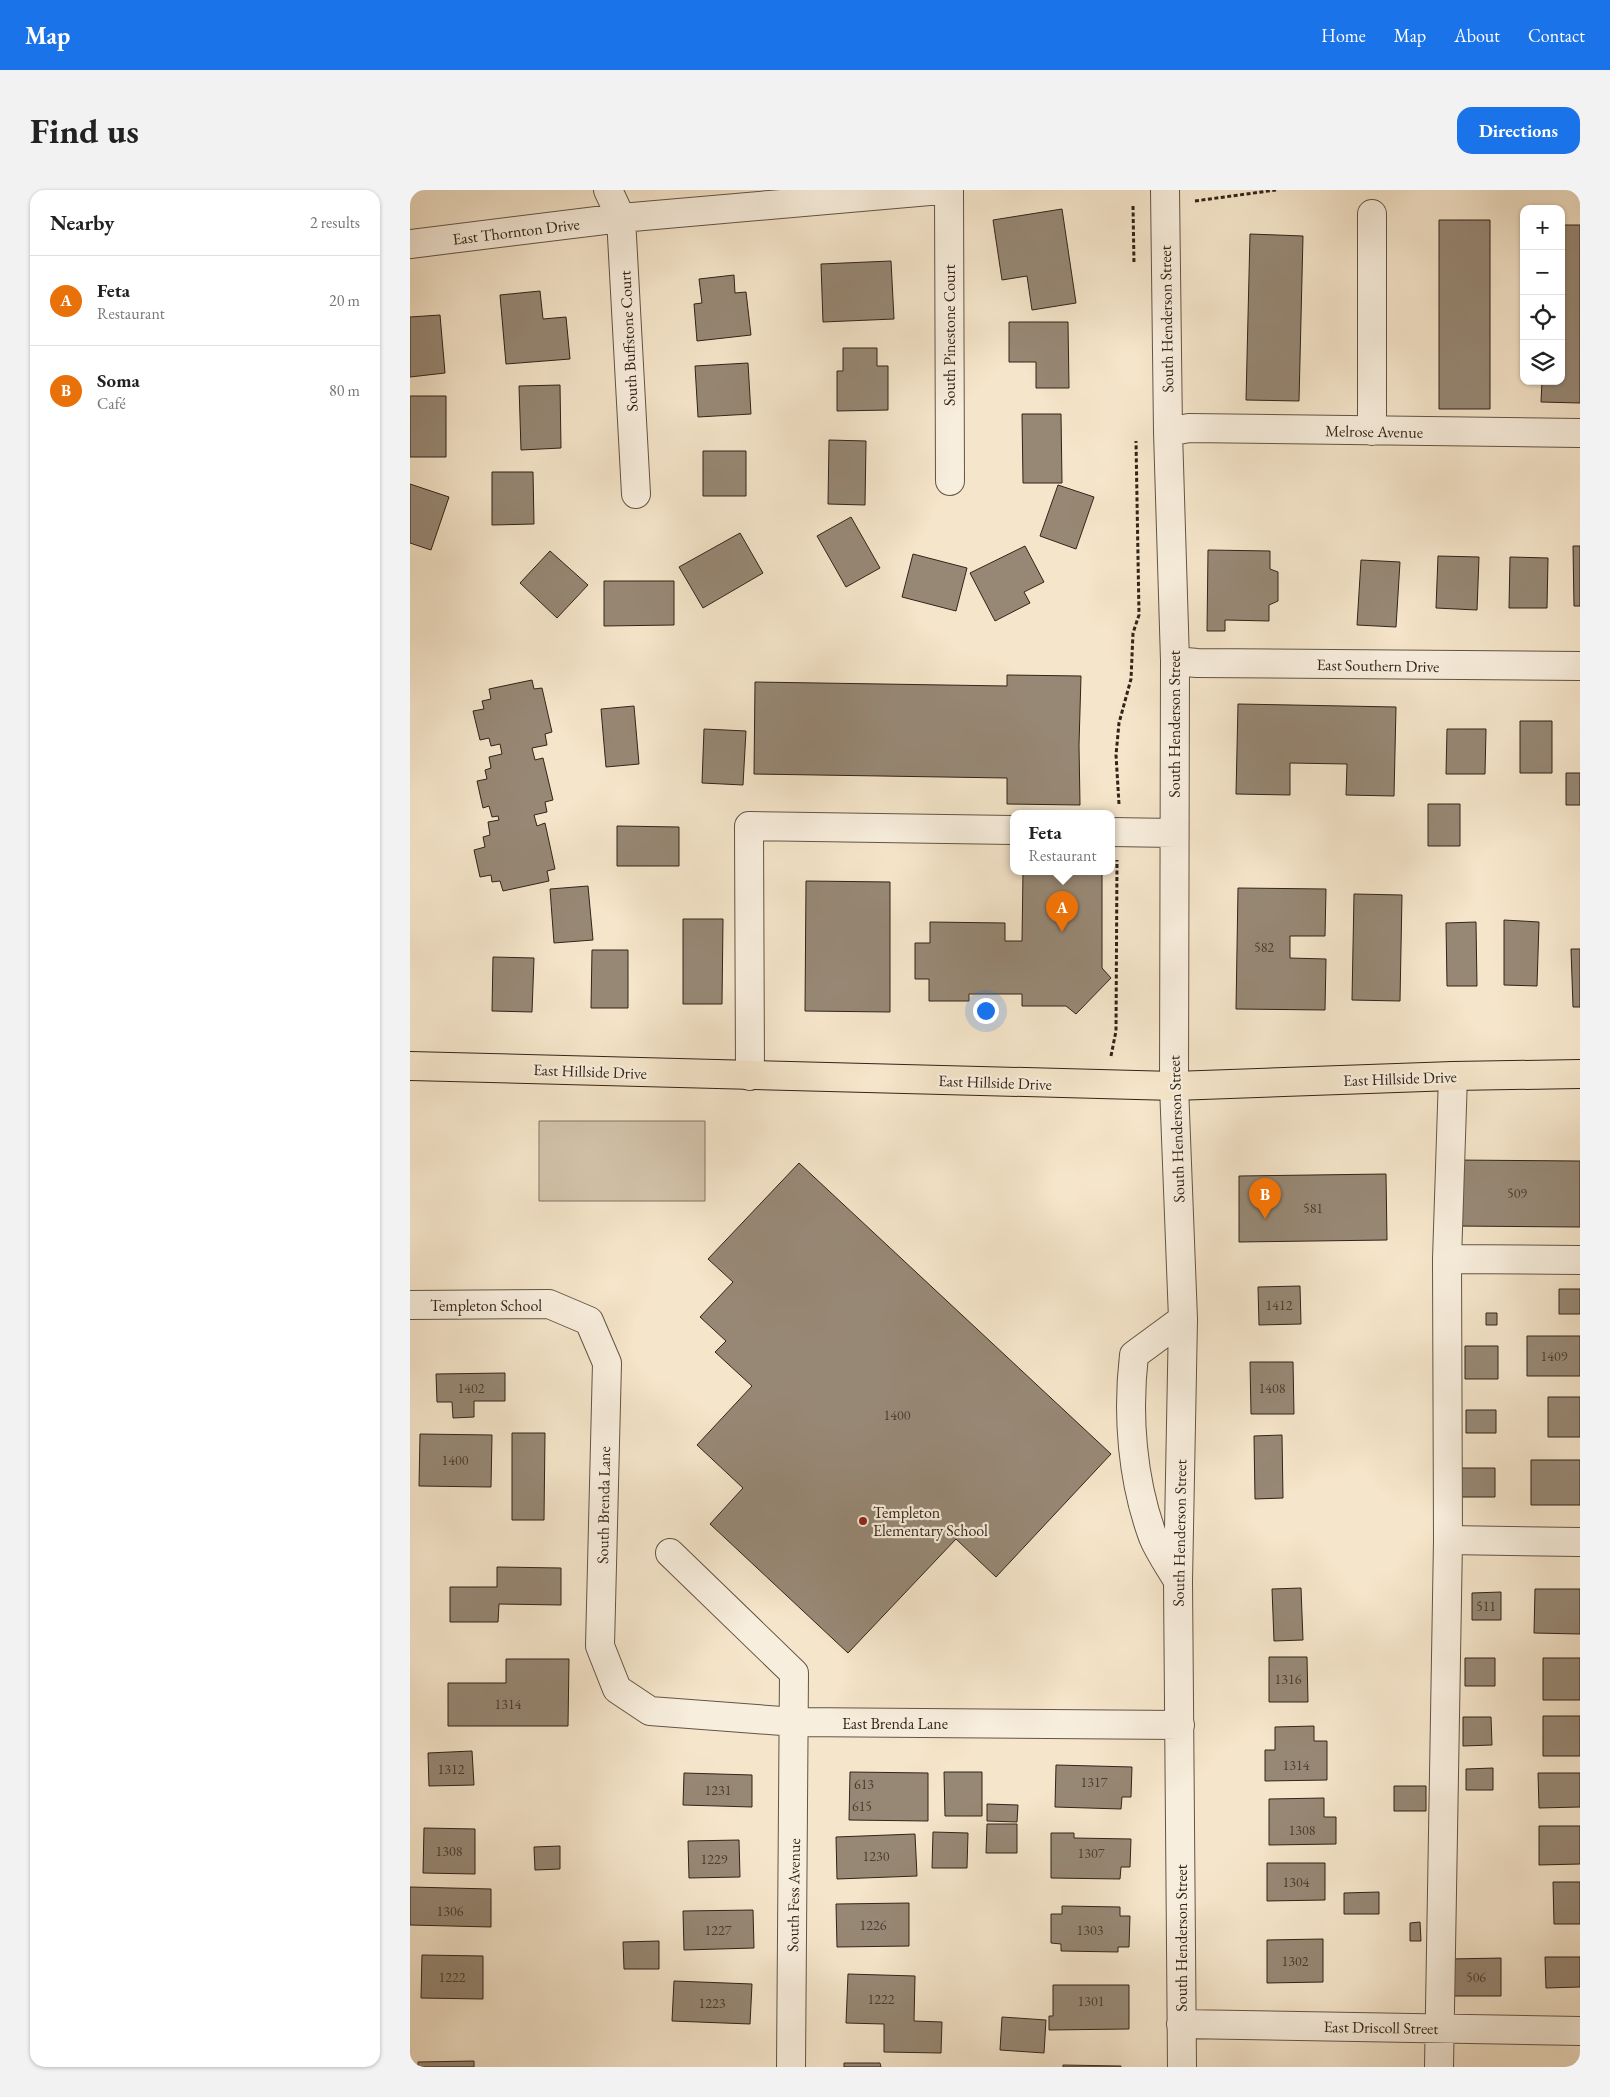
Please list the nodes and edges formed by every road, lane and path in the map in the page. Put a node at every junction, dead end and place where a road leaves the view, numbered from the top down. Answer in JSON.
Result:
{"nodes":[{"id":1,"x":608,"y":190,"type":"edge"},
{"id":2,"x":940,"y":190,"type":"edge"},
{"id":3,"x":949,"y":190,"type":"edge"},
{"id":4,"x":1276,"y":190,"type":"edge"},
{"id":5,"x":1177,"y":196,"type":"edge"},
{"id":6,"x":1372,"y":214,"type":"dead end"},
{"id":7,"x":621,"y":218,"type":"junction"},
{"id":8,"x":410,"y":244,"type":"edge"},
{"id":9,"x":1372,"y":431,"type":"junction"},
{"id":10,"x":1168,"y":432,"type":"junction"},
{"id":11,"x":1580,"y":433,"type":"edge"},
{"id":12,"x":950,"y":481,"type":"dead end"},
{"id":13,"x":636,"y":494,"type":"dead end"},
{"id":14,"x":1133,"y":633,"type":"dead end"},
{"id":15,"x":1175,"y":661,"type":"junction"},
{"id":16,"x":1580,"y":666,"type":"edge"},
{"id":17,"x":1115,"y":823,"type":"edge"},
{"id":18,"x":1010,"y":830,"type":"edge"},
{"id":19,"x":1174,"y":832,"type":"junction"},
{"id":20,"x":1117,"y":859,"type":"dead end"},
{"id":21,"x":1111,"y":1057,"type":"dead end"},
{"id":22,"x":410,"y":1066,"type":"edge"},
{"id":23,"x":1580,"y":1074,"type":"edge"},
{"id":24,"x":750,"y":1076,"type":"junction"},
{"id":25,"x":1454,"y":1076,"type":"junction"},
{"id":26,"x":1174,"y":1086,"type":"junction"},
{"id":27,"x":1447,"y":1259,"type":"junction"},
{"id":28,"x":1580,"y":1260,"type":"edge"},
{"id":29,"x":410,"y":1305,"type":"edge"},
{"id":30,"x":1183,"y":1319,"type":"junction"},
{"id":31,"x":589,"y":1321,"type":"joint"},
{"id":32,"x":1448,"y":1540,"type":"junction"},
{"id":33,"x":1580,"y":1542,"type":"edge"},
{"id":34,"x":670,"y":1553,"type":"dead end"},
{"id":35,"x":1178,"y":1581,"type":"junction"},
{"id":36,"x":617,"y":1689,"type":"joint"},
{"id":37,"x":795,"y":1722,"type":"junction"},
{"id":38,"x":1180,"y":1725,"type":"junction"},
{"id":39,"x":1181,"y":2024,"type":"junction"},
{"id":40,"x":1439,"y":2028,"type":"junction"},
{"id":41,"x":1580,"y":2031,"type":"edge"},
{"id":42,"x":791,"y":2067,"type":"edge"},
{"id":43,"x":1182,"y":2067,"type":"edge"},
{"id":44,"x":1438,"y":2067,"type":"edge"}],
"edges":[{"from":1,"to":7,"type":"street","name":"South Buffstone Court"},
{"from":2,"to":7,"type":"street","name":"East Thornton Drive"},
{"from":3,"to":12,"type":"street","name":"South Pinestone Court"},
{"from":4,"to":5,"type":"path"},
{"from":5,"to":10,"type":"street","name":"South Henderson Street"},
{"from":6,"to":9,"type":"street"},
{"from":7,"to":8,"type":"street","name":"East Thornton Drive"},
{"from":7,"to":13,"type":"street","name":"South Buffstone Court"},
{"from":9,"to":10,"type":"street","name":"Melrose Avenue"},
{"from":9,"to":11,"type":"street","name":"Melrose Avenue"},
{"from":10,"to":15,"type":"street","name":"South Henderson Street"},
{"from":14,"to":17,"type":"path"},
{"from":15,"to":16,"type":"street","name":"East Southern Drive"},
{"from":15,"to":19,"type":"street","name":"South Henderson Street"},
{"from":17,"to":19,"type":"street"},
{"from":18,"to":24,"type":"street"},
{"from":19,"to":26,"type":"street","name":"South Henderson Street"},
{"from":20,"to":21,"type":"path"},
{"from":22,"to":24,"type":"main road","name":"East Hillside Drive"},
{"from":23,"to":25,"type":"main road","name":"East Hillside Drive"},
{"from":24,"to":26,"type":"main road","name":"East Hillside Drive"},
{"from":25,"to":26,"type":"main road","name":"East Hillside Drive"},
{"from":25,"to":27,"type":"street"},
{"from":26,"to":30,"type":"street","name":"South Henderson Street"},
{"from":27,"to":28,"type":"street"},
{"from":27,"to":32,"type":"street"},
{"from":29,"to":31,"type":"street","name":"Templeton School"},
{"from":30,"to":35,"type":"street","name":"South Henderson Street"},
{"from":30,"to":35,"type":"street"},
{"from":31,"to":36,"type":"street","name":"South Brenda Lane"},
{"from":32,"to":33,"type":"street"},
{"from":32,"to":40,"type":"street"},
{"from":34,"to":37,"type":"street","name":"South Fess Avenue"},
{"from":35,"to":38,"type":"street","name":"South Henderson Street"},
{"from":36,"to":37,"type":"street","name":"East Brenda Lane"},
{"from":37,"to":38,"type":"street","name":"East Brenda Lane"},
{"from":37,"to":42,"type":"street","name":"South Fess Avenue"},
{"from":38,"to":39,"type":"street","name":"South Henderson Street"},
{"from":39,"to":40,"type":"street","name":"East Driscoll Street"},
{"from":39,"to":43,"type":"street","name":"South Henderson Street"},
{"from":40,"to":41,"type":"street","name":"East Driscoll Street"},
{"from":40,"to":44,"type":"street"}]}
